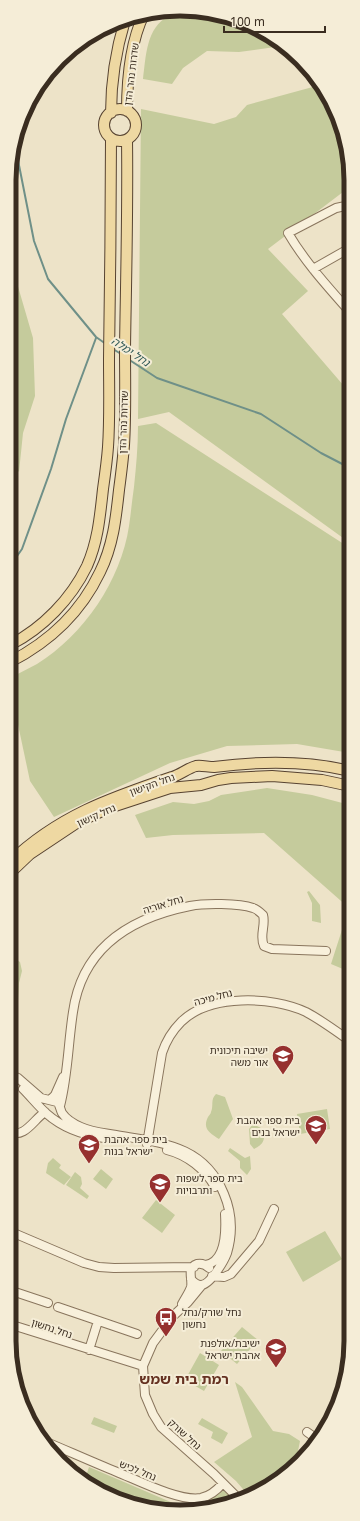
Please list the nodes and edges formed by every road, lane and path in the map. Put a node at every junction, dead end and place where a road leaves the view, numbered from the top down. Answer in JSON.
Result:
{"nodes":[{"id":1,"x":142,"y":21,"type":"edge"},
{"id":2,"x":123,"y":26,"type":"edge"},
{"id":3,"x":127,"y":111,"type":"junction"},
{"id":4,"x":111,"y":113,"type":"junction"},
{"id":5,"x":111,"y":138,"type":"junction"},
{"id":6,"x":127,"y":140,"type":"junction"},
{"id":7,"x":344,"y":206,"type":"edge"},
{"id":8,"x":344,"y":251,"type":"edge"},
{"id":9,"x":313,"y":269,"type":"junction"},
{"id":10,"x":344,"y":305,"type":"edge"},
{"id":11,"x":16,"y":642,"type":"edge"},
{"id":12,"x":16,"y":659,"type":"edge"},
{"id":13,"x":193,"y":767,"type":"junction"},
{"id":14,"x":204,"y":767,"type":"junction"},
{"id":15,"x":344,"y":770,"type":"edge"},
{"id":16,"x":200,"y":785,"type":"junction"},
{"id":17,"x":344,"y":785,"type":"edge"},
{"id":18,"x":16,"y":857,"type":"edge"},
{"id":19,"x":16,"y":869,"type":"edge"},
{"id":20,"x":326,"y":952,"type":"dead end"},
{"id":21,"x":344,"y":1037,"type":"edge"},
{"id":22,"x":67,"y":1062,"type":"junction"},
{"id":23,"x":16,"y":1077,"type":"edge"},
{"id":24,"x":16,"y":1082,"type":"edge"},
{"id":25,"x":50,"y":1101,"type":"junction"},
{"id":26,"x":60,"y":1107,"type":"junction"},
{"id":27,"x":47,"y":1113,"type":"junction"},
{"id":28,"x":16,"y":1134,"type":"edge"},
{"id":29,"x":147,"y":1142,"type":"junction"},
{"id":30,"x":274,"y":1209,"type":"dead end"},
{"id":31,"x":16,"y":1234,"type":"edge"},
{"id":32,"x":206,"y":1265,"type":"junction"},
{"id":33,"x":170,"y":1266,"type":"junction"},
{"id":34,"x":194,"y":1267,"type":"junction"},
{"id":35,"x":212,"y":1276,"type":"junction"},
{"id":36,"x":191,"y":1278,"type":"junction"},
{"id":37,"x":202,"y":1285,"type":"junction"},
{"id":38,"x":16,"y":1293,"type":"edge"},
{"id":39,"x":48,"y":1304,"type":"dead end"},
{"id":40,"x":58,"y":1307,"type":"dead end"},
{"id":41,"x":179,"y":1310,"type":"junction"},
{"id":42,"x":98,"y":1321,"type":"junction"},
{"id":43,"x":16,"y":1326,"type":"edge"},
{"id":44,"x":137,"y":1334,"type":"dead end"},
{"id":45,"x":89,"y":1350,"type":"junction"},
{"id":46,"x":143,"y":1366,"type":"junction"},
{"id":47,"x":307,"y":1432,"type":"dead end"},
{"id":48,"x":313,"y":1436,"type":"edge"},
{"id":49,"x":54,"y":1445,"type":"edge"},
{"id":50,"x":223,"y":1483,"type":"junction"},
{"id":51,"x":235,"y":1495,"type":"edge"}],
"edges":[{"from":1,"to":3,"type":"main road","name":"שדרות נהר הדן"},
{"from":2,"to":4,"type":"main road","name":"שדרות נהר הדן"},
{"from":3,"to":4,"type":"main road","name":"שדרות נהר הדן"},
{"from":3,"to":6,"type":"main road","name":"שדרות נהר הדן"},
{"from":4,"to":5,"type":"main road","name":"שדרות נהר הדן"},
{"from":5,"to":6,"type":"main road"},
{"from":5,"to":11,"type":"main road","name":"שדרות נהר הדן"},
{"from":6,"to":12,"type":"main road","name":"שדרות נהר הדן"},
{"from":7,"to":9,"type":"street"},
{"from":8,"to":9,"type":"street"},
{"from":9,"to":10,"type":"street"},
{"from":13,"to":14,"type":"main road"},
{"from":13,"to":16,"type":"main road"},
{"from":13,"to":18,"type":"main road","name":"נחל הקישון"},
{"from":14,"to":15,"type":"main road"},
{"from":14,"to":16,"type":"main road"},
{"from":16,"to":17,"type":"main road"},
{"from":16,"to":19,"type":"main road","name":"נחל קישון"},
{"from":20,"to":22,"type":"street","name":"נחל אוריה"},
{"from":21,"to":29,"type":"street","name":"נחל מיכה"},
{"from":22,"to":25,"type":"street","name":"נחל אוריה"},
{"from":22,"to":26,"type":"street","name":"נחל אוריה"},
{"from":23,"to":25,"type":"street"},
{"from":24,"to":27,"type":"street"},
{"from":25,"to":26,"type":"street"},
{"from":25,"to":27,"type":"street"},
{"from":26,"to":27,"type":"street"},
{"from":26,"to":29,"type":"street"},
{"from":27,"to":28,"type":"street"},
{"from":27,"to":29,"type":"street"},
{"from":29,"to":32,"type":"street"},
{"from":29,"to":35,"type":"street"},
{"from":30,"to":35,"type":"street"},
{"from":31,"to":33,"type":"street"},
{"from":32,"to":34,"type":"street"},
{"from":32,"to":35,"type":"street"},
{"from":33,"to":34,"type":"street"},
{"from":33,"to":36,"type":"street"},
{"from":34,"to":36,"type":"street"},
{"from":35,"to":37,"type":"street"},
{"from":36,"to":37,"type":"street"},
{"from":36,"to":41,"type":"street"},
{"from":37,"to":41,"type":"street"},
{"from":38,"to":39,"type":"street"},
{"from":40,"to":42,"type":"street"},
{"from":41,"to":46,"type":"street"},
{"from":42,"to":44,"type":"street"},
{"from":42,"to":45,"type":"street"},
{"from":43,"to":45,"type":"street","name":"נחל נחשון"},
{"from":45,"to":46,"type":"street","name":"נחל נחשון"},
{"from":46,"to":50,"type":"street","name":"נחל שורק"},
{"from":47,"to":48,"type":"street"},
{"from":49,"to":50,"type":"street","name":"נחל לכיש"},
{"from":50,"to":51,"type":"street","name":"נחל שורק"}]}
